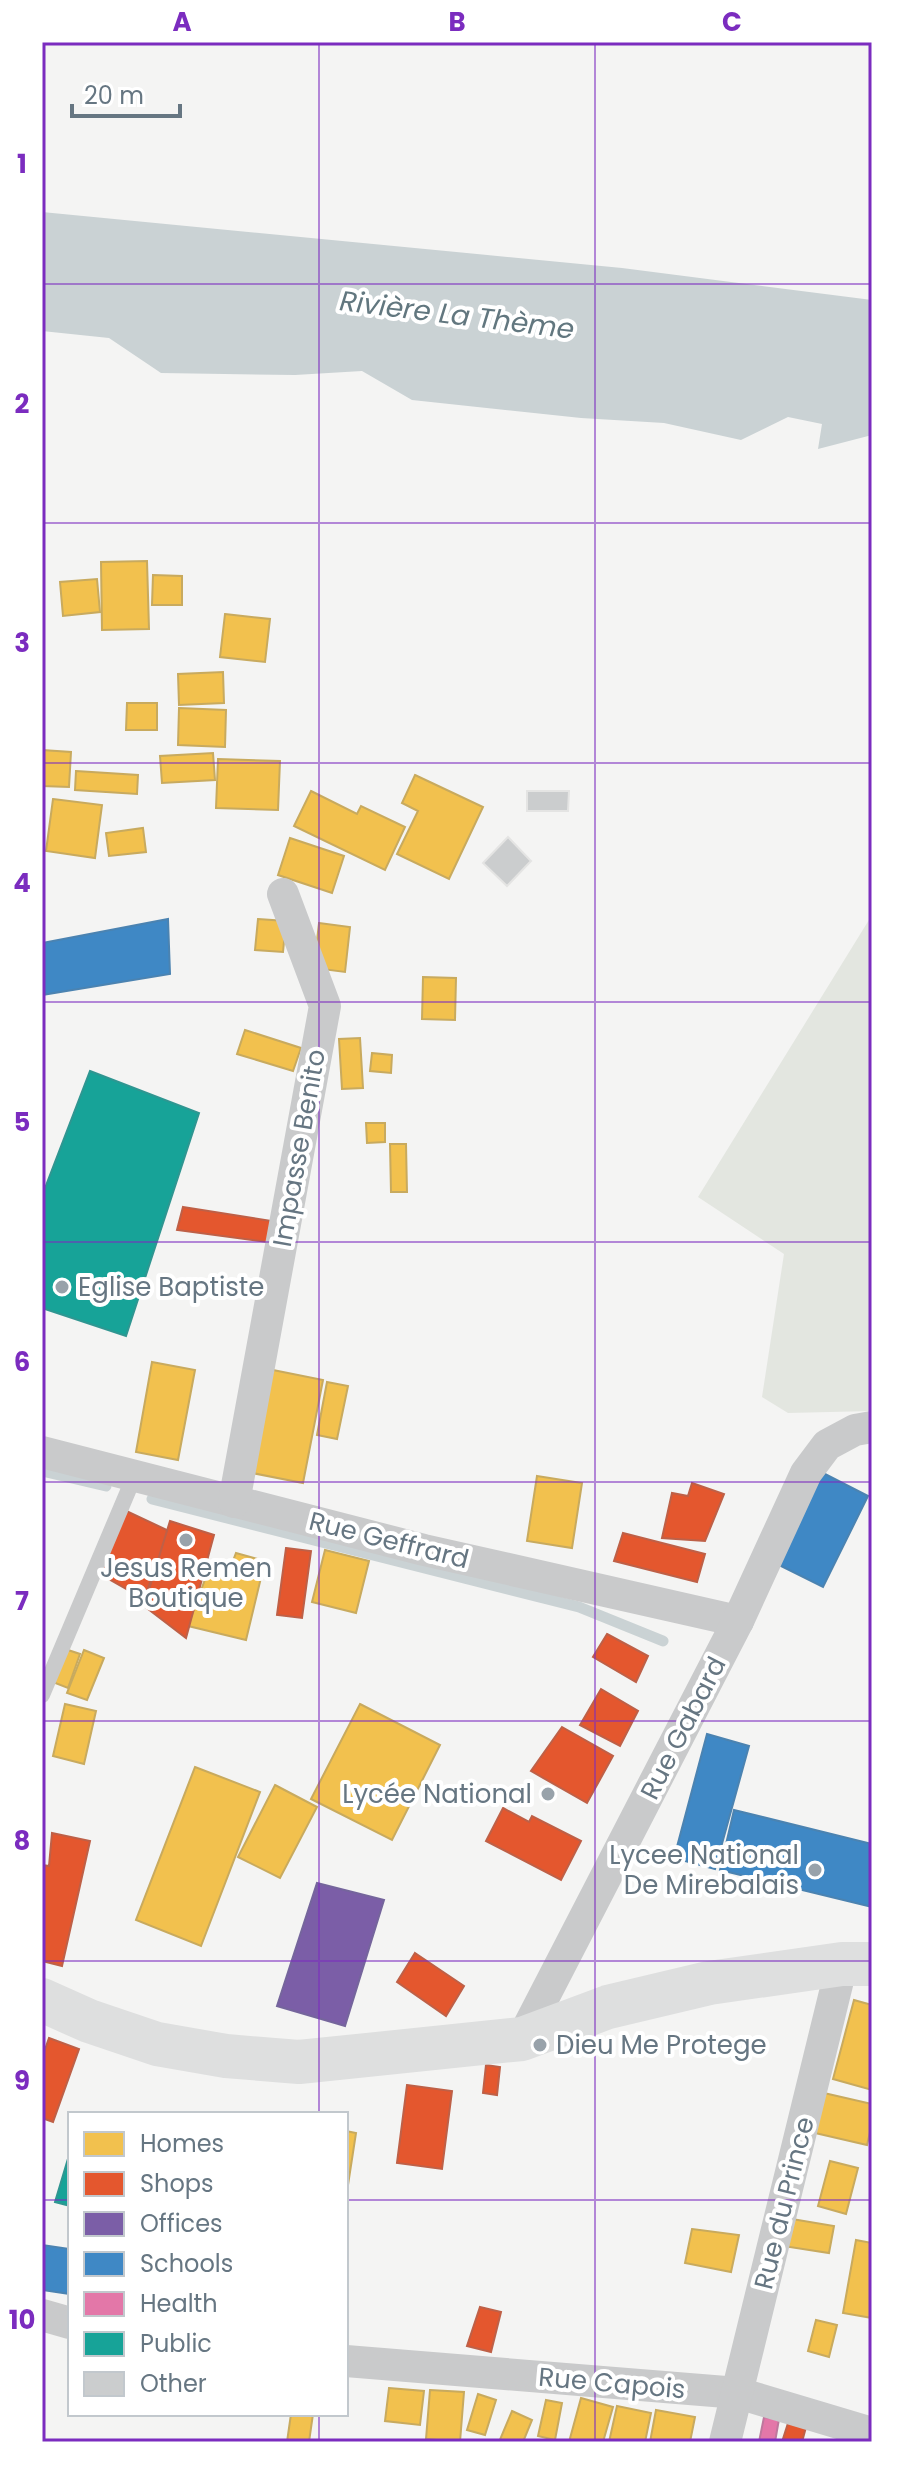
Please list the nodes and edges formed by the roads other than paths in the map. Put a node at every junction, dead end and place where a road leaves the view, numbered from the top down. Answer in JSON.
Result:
{"nodes":[{"id":1,"x":283,"y":894,"type":"dead end"},
{"id":2,"x":864,"y":1428,"type":"edge"},
{"id":3,"x":42,"y":1452,"type":"edge"},
{"id":4,"x":134,"y":1477,"type":"junction"},
{"id":5,"x":234,"y":1502,"type":"junction"},
{"id":6,"x":738,"y":1621,"type":"junction"},
{"id":7,"x":42,"y":1695,"type":"edge"},
{"id":8,"x":857,"y":1964,"type":"edge"},
{"id":9,"x":42,"y":2000,"type":"edge"},
{"id":10,"x":522,"y":2039,"type":"junction"},
{"id":11,"x":42,"y":2315,"type":"edge"},
{"id":12,"x":68,"y":2322,"type":"edge"},
{"id":13,"x":348,"y":2361,"type":"edge"},
{"id":14,"x":738,"y":2393,"type":"junction"},
{"id":15,"x":872,"y":2433,"type":"edge"},
{"id":16,"x":725,"y":2442,"type":"edge"}],
"edges":[{"from":1,"to":5,"type":"street","name":"Impasse Benito"},
{"from":2,"to":6,"type":"street","name":"Rue Gabard"},
{"from":3,"to":4,"type":"street","name":"Rue Geffrard"},
{"from":4,"to":5,"type":"street","name":"Rue Geffrard"},
{"from":4,"to":7,"type":"lane"},
{"from":5,"to":6,"type":"street","name":"Rue Geffrard"},
{"from":6,"to":10,"type":"street","name":"Rue Gabard"},
{"from":8,"to":10,"type":"main road"},
{"from":8,"to":14,"type":"street","name":"Rue du Prince"},
{"from":9,"to":10,"type":"main road"},
{"from":11,"to":12,"type":"street"},
{"from":13,"to":14,"type":"street","name":"Rue Capois"},
{"from":14,"to":15,"type":"street","name":"Rue Capois"},
{"from":14,"to":16,"type":"street","name":"Rue du Prince"}]}
